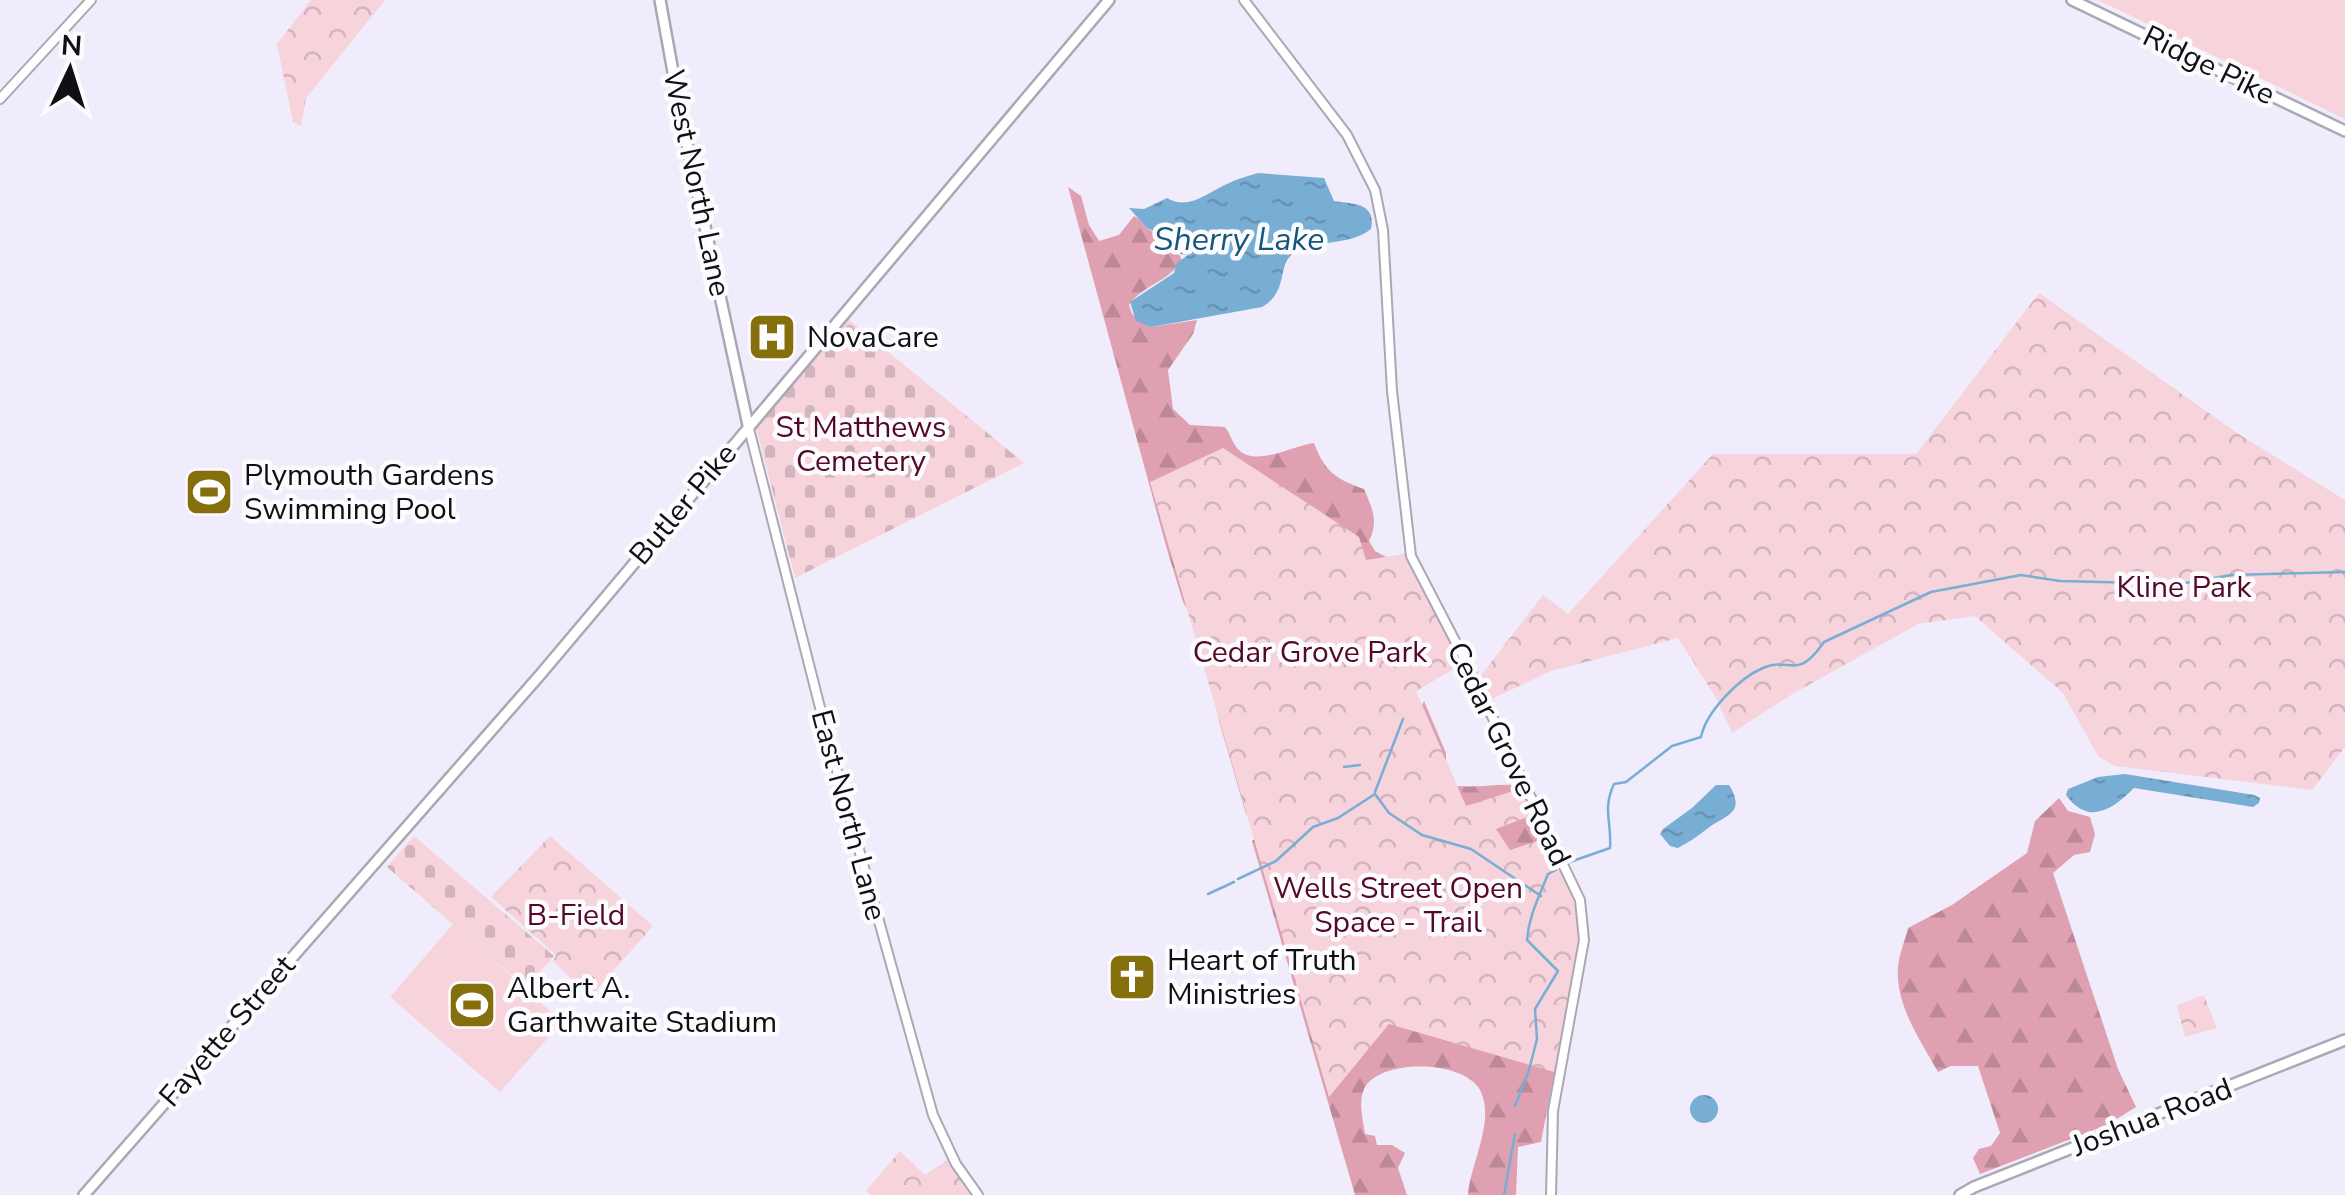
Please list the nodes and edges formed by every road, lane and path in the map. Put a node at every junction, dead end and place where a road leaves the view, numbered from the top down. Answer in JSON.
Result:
{"nodes":[{"id":1,"x":92,"y":0,"type":"edge"},
{"id":2,"x":660,"y":0,"type":"edge"},
{"id":3,"x":1109,"y":0,"type":"edge"},
{"id":4,"x":1244,"y":0,"type":"edge"},
{"id":5,"x":2072,"y":0,"type":"edge"},
{"id":6,"x":0,"y":99,"type":"edge"},
{"id":7,"x":2345,"y":131,"type":"edge"},
{"id":8,"x":748,"y":425,"type":"junction"},
{"id":9,"x":371,"y":868,"type":"joint"},
{"id":10,"x":2345,"y":1040,"type":"edge"},
{"id":11,"x":84,"y":1195,"type":"edge"},
{"id":12,"x":978,"y":1195,"type":"edge"},
{"id":13,"x":1551,"y":1195,"type":"edge"},
{"id":14,"x":1960,"y":1195,"type":"edge"}],
"edges":[{"from":1,"to":6,"type":"street"},
{"from":2,"to":8,"type":"main road","name":"West North Lane"},
{"from":3,"to":8,"type":"main road","name":"Butler Pike"},
{"from":4,"to":13,"type":"street","name":"Cedar Grove Road"},
{"from":5,"to":7,"type":"main road","name":"Ridge Pike"},
{"from":8,"to":9,"type":"main road","name":"Butler Pike"},
{"from":8,"to":12,"type":"street","name":"East North Lane"},
{"from":9,"to":11,"type":"main road","name":"Fayette Street"},
{"from":10,"to":14,"type":"main road","name":"Joshua Road"}]}
